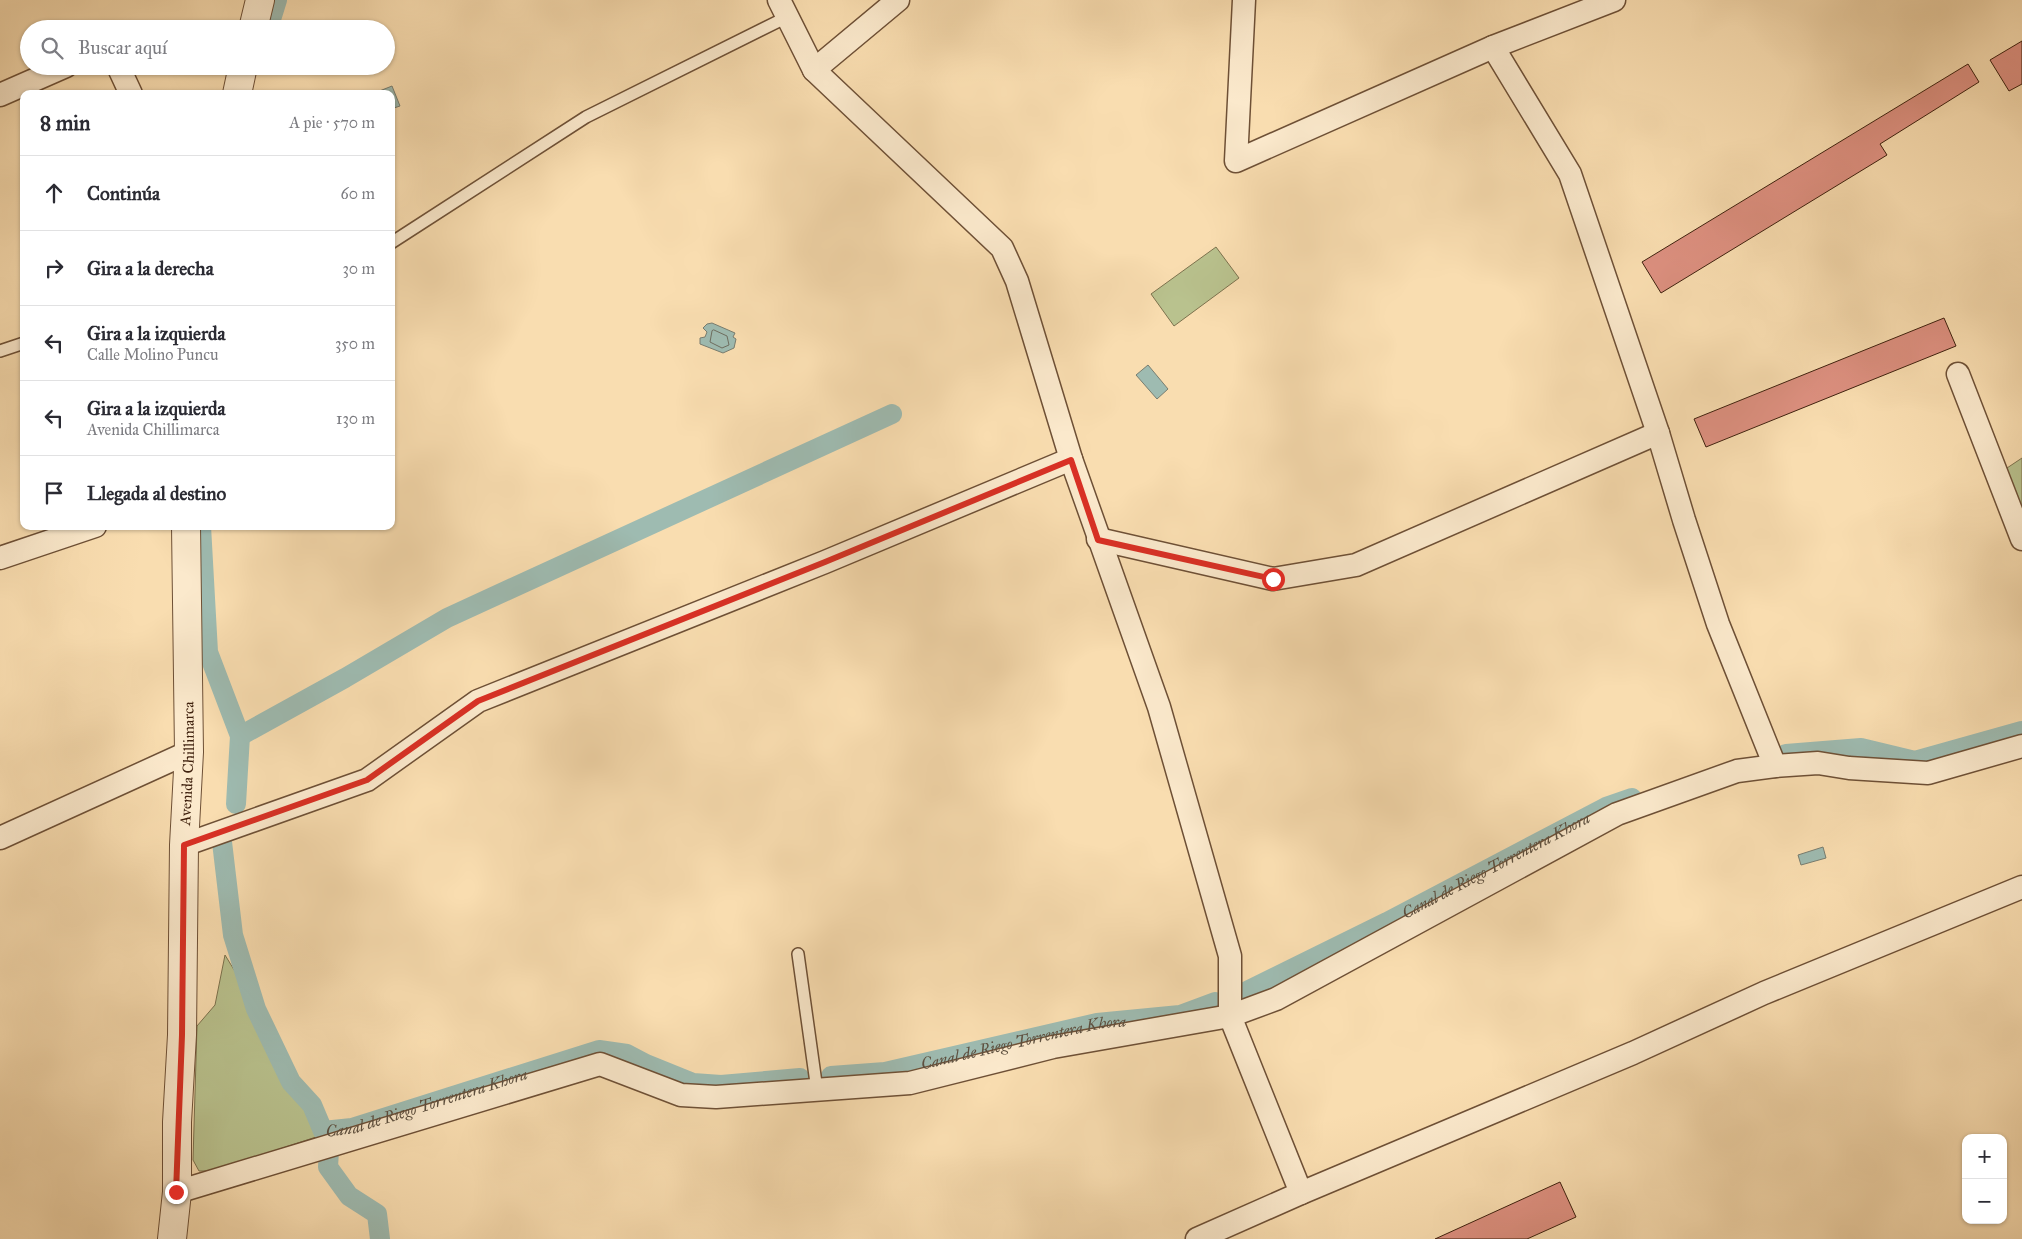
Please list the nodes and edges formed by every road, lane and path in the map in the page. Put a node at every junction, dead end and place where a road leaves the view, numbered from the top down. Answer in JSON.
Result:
{"nodes":[{"id":1,"x":260,"y":0,"type":"edge"},
{"id":2,"x":898,"y":0,"type":"edge"},
{"id":3,"x":1244,"y":0,"type":"edge"},
{"id":4,"x":1614,"y":0,"type":"edge"},
{"id":5,"x":783,"y":9,"type":"edge"},
{"id":6,"x":254,"y":20,"type":"edge"},
{"id":7,"x":1493,"y":48,"type":"junction"},
{"id":8,"x":814,"y":70,"type":"junction"},
{"id":9,"x":46,"y":75,"type":"edge"},
{"id":10,"x":122,"y":75,"type":"edge"},
{"id":11,"x":241,"y":75,"type":"edge"},
{"id":12,"x":128,"y":90,"type":"edge"},
{"id":13,"x":237,"y":90,"type":"edge"},
{"id":14,"x":0,"y":95,"type":"edge"},
{"id":15,"x":395,"y":240,"type":"edge"},
{"id":16,"x":20,"y":344,"type":"edge"},
{"id":17,"x":0,"y":351,"type":"edge"},
{"id":18,"x":1958,"y":374,"type":"dead end"},
{"id":19,"x":1658,"y":433,"type":"junction"},
{"id":20,"x":1071,"y":460,"type":"junction"},
{"id":21,"x":83,"y":530,"type":"edge"},
{"id":22,"x":186,"y":530,"type":"edge"},
{"id":23,"x":2022,"y":539,"type":"edge"},
{"id":24,"x":1098,"y":540,"type":"junction"},
{"id":25,"x":0,"y":558,"type":"edge"},
{"id":26,"x":2022,"y":746,"type":"edge"},
{"id":27,"x":188,"y":752,"type":"junction"},
{"id":28,"x":1775,"y":766,"type":"junction"},
{"id":29,"x":0,"y":838,"type":"edge"},
{"id":30,"x":184,"y":845,"type":"junction"},
{"id":31,"x":2022,"y":888,"type":"edge"},
{"id":32,"x":798,"y":954,"type":"dead end"},
{"id":33,"x":1230,"y":1016,"type":"junction"},
{"id":34,"x":817,"y":1090,"type":"junction"},
{"id":35,"x":176,"y":1192,"type":"junction"},
{"id":36,"x":1301,"y":1193,"type":"junction"},
{"id":37,"x":1238,"y":1231,"type":"edge"},
{"id":38,"x":172,"y":1239,"type":"edge"},
{"id":39,"x":1197,"y":1239,"type":"edge"}],
"edges":[{"from":1,"to":6,"type":"street"},
{"from":2,"to":8,"type":"street"},
{"from":3,"to":7,"type":"street"},
{"from":4,"to":7,"type":"street"},
{"from":5,"to":8,"type":"street"},
{"from":5,"to":15,"type":"lane"},
{"from":7,"to":19,"type":"street"},
{"from":8,"to":20,"type":"street"},
{"from":9,"to":14,"type":"street"},
{"from":10,"to":12,"type":"street"},
{"from":11,"to":13,"type":"street"},
{"from":16,"to":17,"type":"lane"},
{"from":18,"to":23,"type":"street"},
{"from":19,"to":24,"type":"street"},
{"from":19,"to":28,"type":"street"},
{"from":20,"to":24,"type":"street"},
{"from":20,"to":30,"type":"street"},
{"from":21,"to":25,"type":"street"},
{"from":22,"to":27,"type":"street","name":"Avenida Chillimarca"},
{"from":24,"to":33,"type":"street"},
{"from":26,"to":28,"type":"street"},
{"from":27,"to":29,"type":"street"},
{"from":27,"to":30,"type":"street","name":"Avenida Chillimarca"},
{"from":28,"to":33,"type":"street"},
{"from":30,"to":35,"type":"street","name":"Avenida Chillimarca"},
{"from":31,"to":36,"type":"street"},
{"from":32,"to":34,"type":"lane"},
{"from":33,"to":34,"type":"street"},
{"from":33,"to":36,"type":"street"},
{"from":34,"to":35,"type":"street"},
{"from":35,"to":38,"type":"street","name":"Avenida Chillimarca"},
{"from":36,"to":37,"type":"street"},
{"from":37,"to":39,"type":"street"}]}
